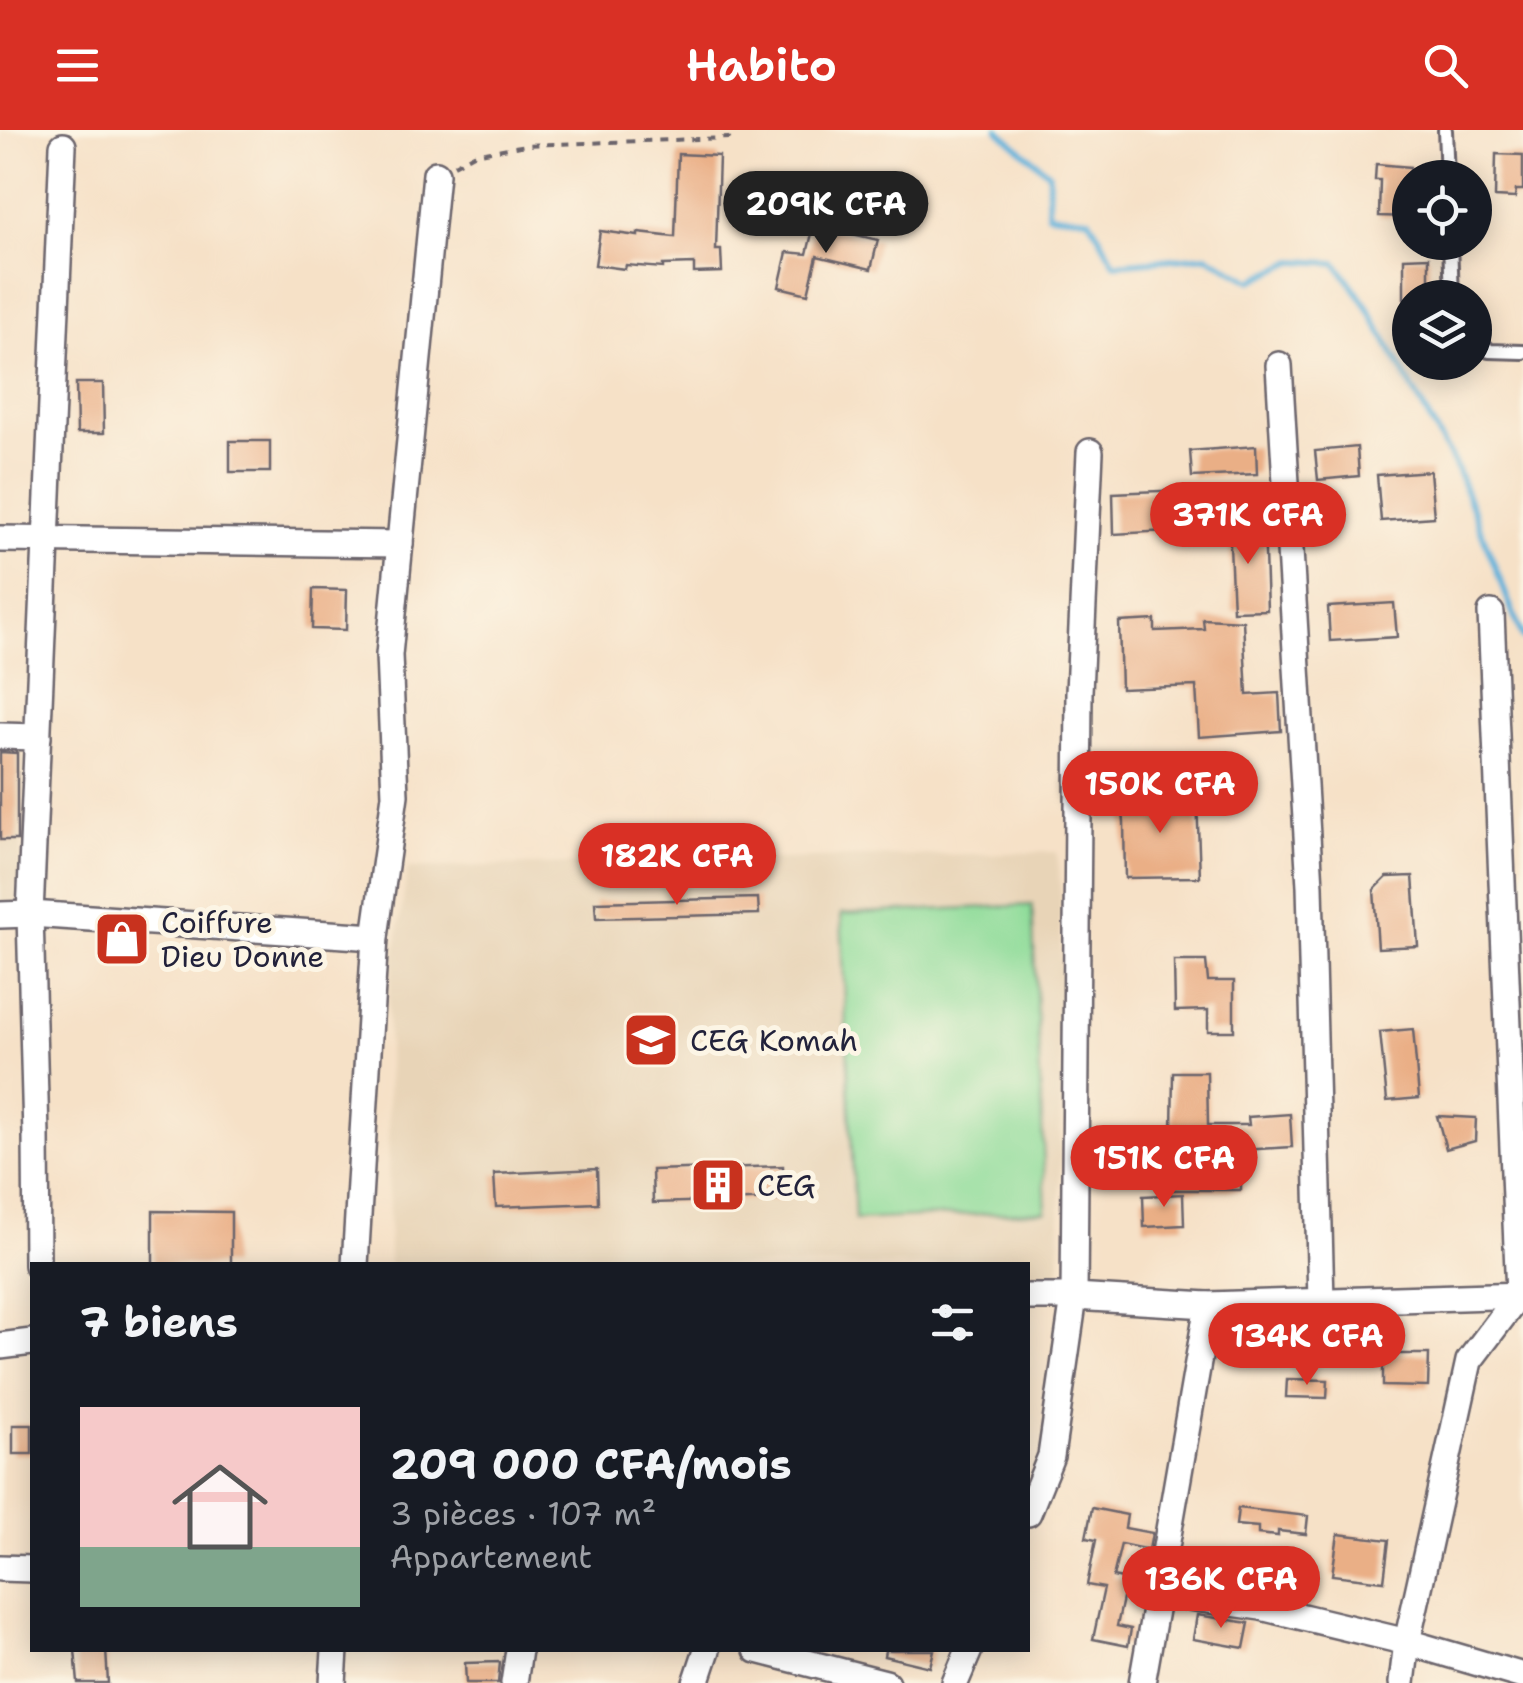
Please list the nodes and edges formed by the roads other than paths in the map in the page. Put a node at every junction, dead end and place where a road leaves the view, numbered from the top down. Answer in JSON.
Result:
{"nodes":[{"id":1,"x":1445,"y":130,"type":"edge"},
{"id":2,"x":62,"y":146,"type":"dead end"},
{"id":3,"x":1446,"y":160,"type":"edge"},
{"id":4,"x":436,"y":174,"type":"road end"},
{"id":5,"x":1492,"y":351,"type":"edge"},
{"id":6,"x":1523,"y":352,"type":"edge"},
{"id":7,"x":1279,"y":364,"type":"dead end"},
{"id":8,"x":1090,"y":452,"type":"dead end"},
{"id":9,"x":0,"y":539,"type":"edge"},
{"id":10,"x":46,"y":540,"type":"junction"},
{"id":11,"x":400,"y":544,"type":"junction"},
{"id":12,"x":1492,"y":613,"type":"dead end"},
{"id":13,"x":0,"y":736,"type":"edge"},
{"id":14,"x":38,"y":737,"type":"junction"},
{"id":15,"x":30,"y":914,"type":"junction"},
{"id":16,"x":0,"y":915,"type":"edge"},
{"id":17,"x":374,"y":937,"type":"junction"},
{"id":18,"x":37,"y":1262,"type":"edge"},
{"id":19,"x":356,"y":1262,"type":"edge"},
{"id":20,"x":1521,"y":1295,"type":"edge"},
{"id":21,"x":1074,"y":1296,"type":"junction"},
{"id":22,"x":1030,"y":1297,"type":"edge"},
{"id":23,"x":1321,"y":1302,"type":"junction"},
{"id":24,"x":1208,"y":1305,"type":"junction"},
{"id":25,"x":30,"y":1342,"type":"edge"},
{"id":26,"x":0,"y":1346,"type":"edge"},
{"id":27,"x":1030,"y":1508,"type":"edge"},
{"id":28,"x":0,"y":1568,"type":"edge"},
{"id":29,"x":30,"y":1568,"type":"edge"},
{"id":30,"x":1158,"y":1593,"type":"junction"},
{"id":31,"x":1406,"y":1642,"type":"junction"},
{"id":32,"x":335,"y":1652,"type":"edge"},
{"id":33,"x":519,"y":1652,"type":"edge"},
{"id":34,"x":706,"y":1652,"type":"edge"},
{"id":35,"x":765,"y":1652,"type":"edge"},
{"id":36,"x":968,"y":1652,"type":"edge"},
{"id":37,"x":1523,"y":1676,"type":"edge"},
{"id":38,"x":333,"y":1683,"type":"edge"},
{"id":39,"x":514,"y":1683,"type":"edge"},
{"id":40,"x":696,"y":1683,"type":"edge"},
{"id":41,"x":886,"y":1683,"type":"edge"},
{"id":42,"x":955,"y":1683,"type":"edge"},
{"id":43,"x":1142,"y":1683,"type":"edge"},
{"id":44,"x":1402,"y":1683,"type":"edge"}],
"edges":[{"from":1,"to":3,"type":"lane"},
{"from":2,"to":10,"type":"street"},
{"from":4,"to":11,"type":"street"},
{"from":5,"to":6,"type":"lane"},
{"from":7,"to":23,"type":"street"},
{"from":8,"to":21,"type":"street"},
{"from":9,"to":10,"type":"street"},
{"from":10,"to":11,"type":"street"},
{"from":10,"to":14,"type":"street"},
{"from":11,"to":17,"type":"street"},
{"from":12,"to":20,"type":"street"},
{"from":13,"to":14,"type":"street"},
{"from":14,"to":15,"type":"street"},
{"from":15,"to":16,"type":"street"},
{"from":15,"to":17,"type":"street"},
{"from":15,"to":18,"type":"street"},
{"from":17,"to":19,"type":"street"},
{"from":20,"to":23,"type":"street"},
{"from":20,"to":31,"type":"street"},
{"from":21,"to":22,"type":"street"},
{"from":21,"to":24,"type":"street"},
{"from":21,"to":27,"type":"street"},
{"from":23,"to":24,"type":"street"},
{"from":24,"to":30,"type":"street"},
{"from":25,"to":26,"type":"street"},
{"from":28,"to":29,"type":"street"},
{"from":30,"to":31,"type":"street"},
{"from":30,"to":43,"type":"street"},
{"from":31,"to":37,"type":"street"},
{"from":31,"to":44,"type":"street"},
{"from":32,"to":38,"type":"street"},
{"from":33,"to":39,"type":"street"},
{"from":34,"to":40,"type":"street"},
{"from":35,"to":41,"type":"street"},
{"from":36,"to":42,"type":"street"}]}
